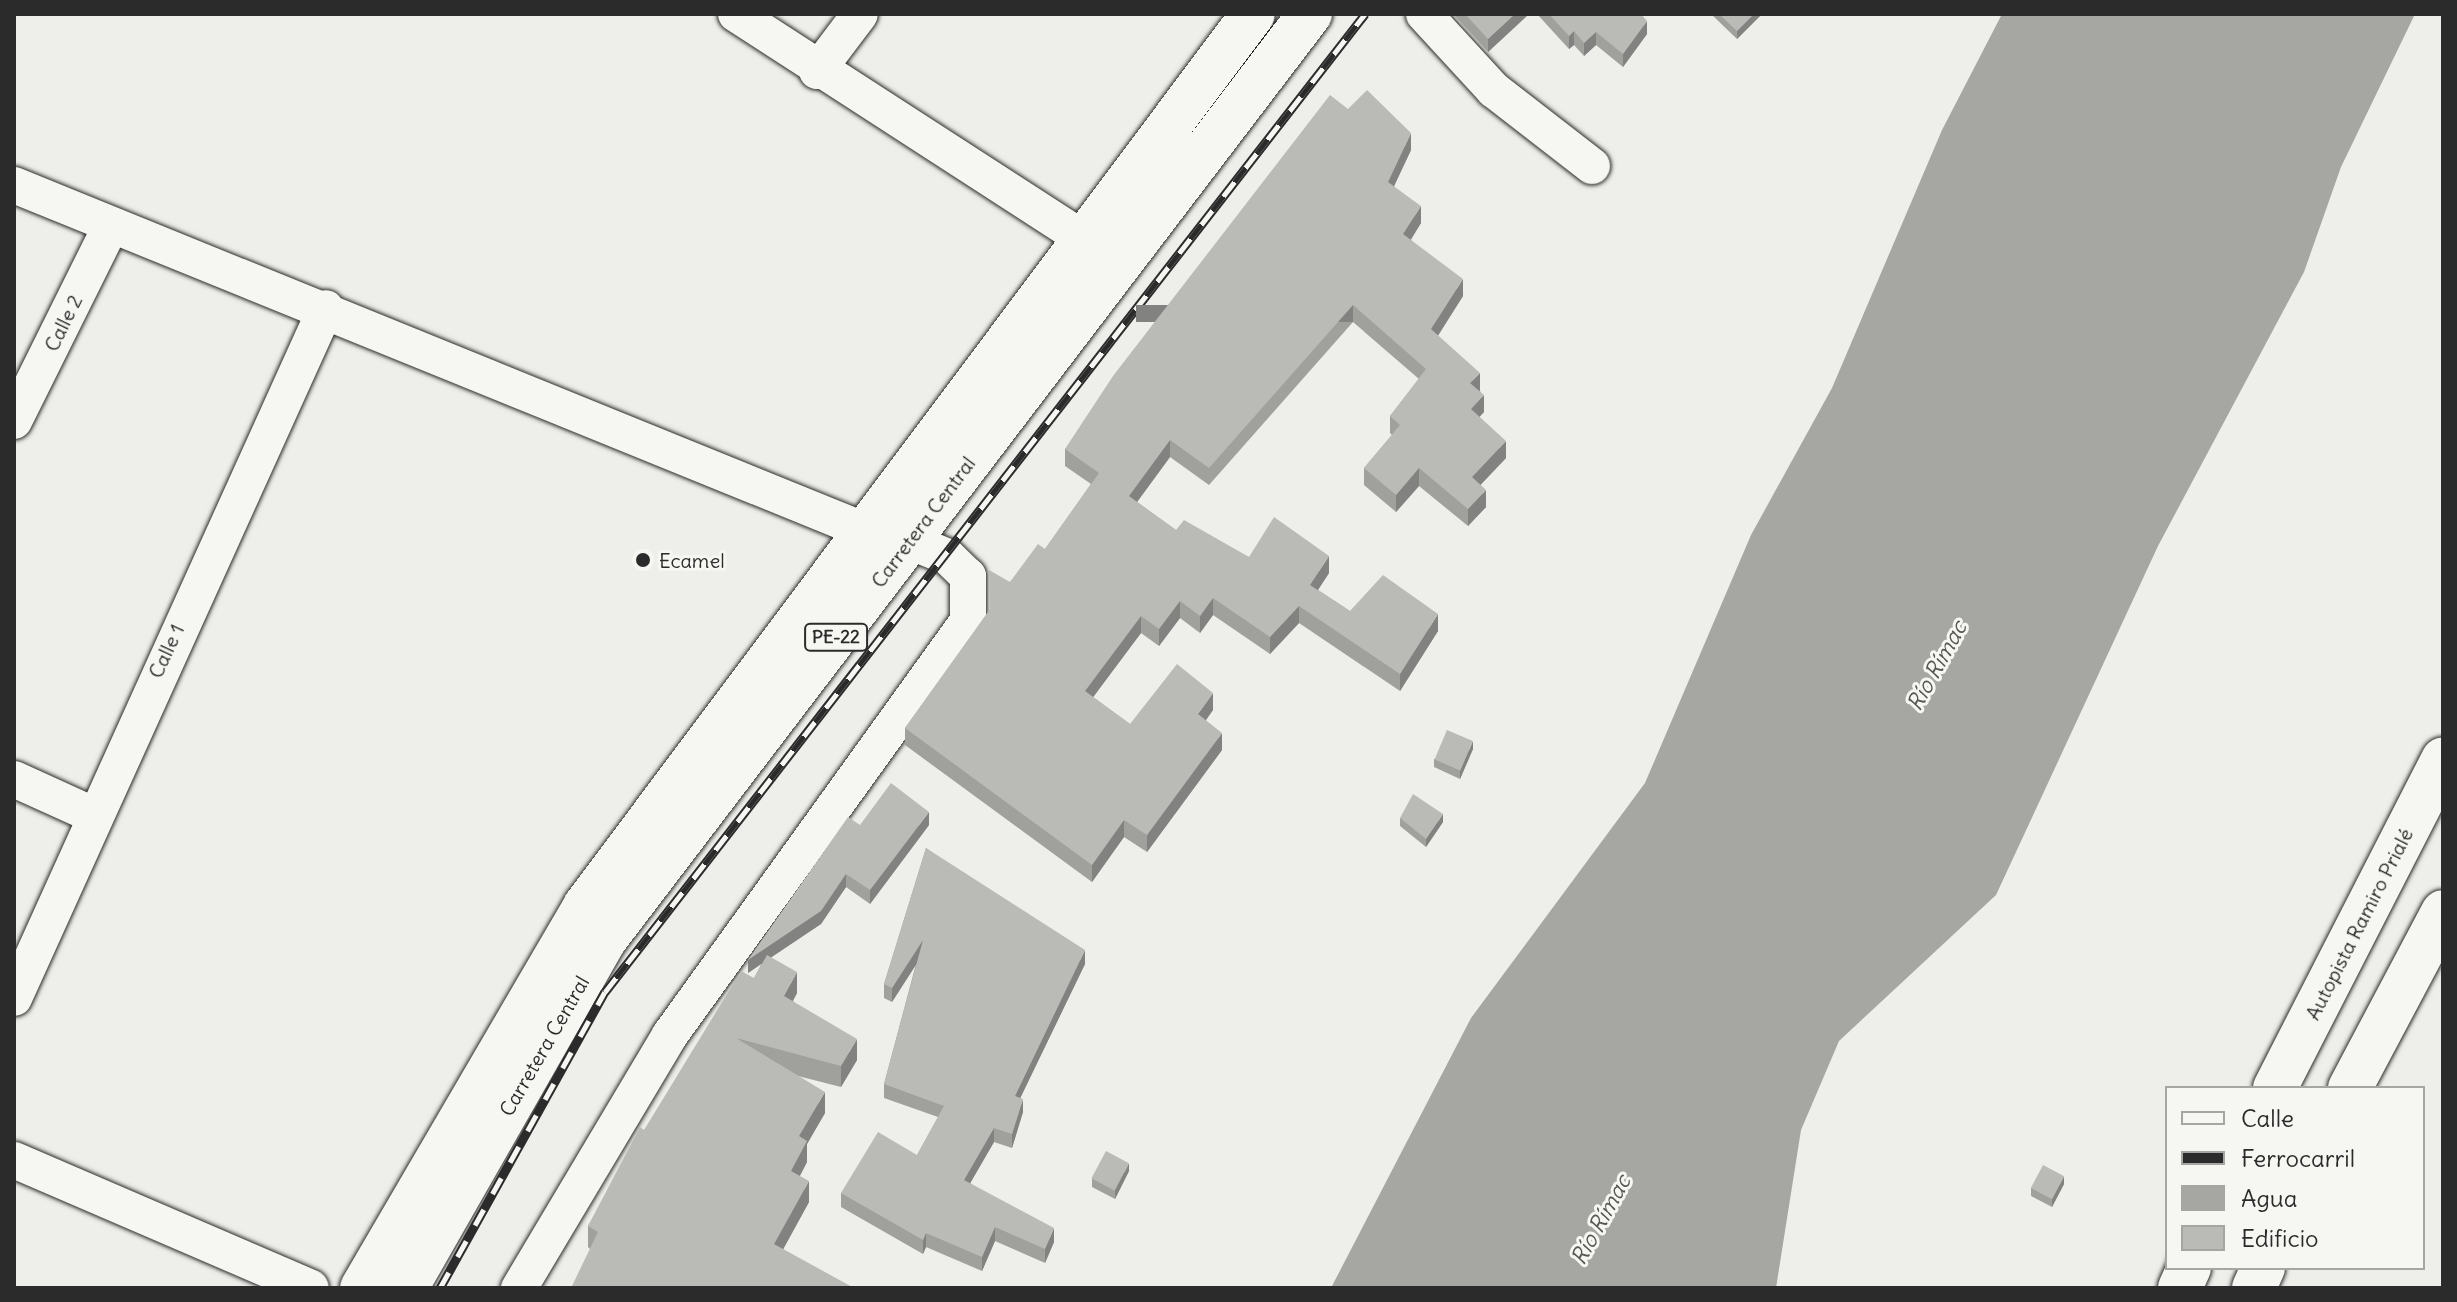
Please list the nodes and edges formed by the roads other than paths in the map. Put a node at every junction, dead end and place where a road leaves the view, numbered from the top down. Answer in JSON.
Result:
{"nodes":[{"id":1,"x":736,"y":14,"type":"edge"},
{"id":2,"x":860,"y":14,"type":"edge"},
{"id":3,"x":1253,"y":14,"type":"edge"},
{"id":4,"x":1310,"y":14,"type":"edge"},
{"id":5,"x":1424,"y":14,"type":"edge"},
{"id":6,"x":817,"y":71,"type":"junction"},
{"id":7,"x":1592,"y":166,"type":"dead end"},
{"id":8,"x":14,"y":185,"type":"edge"},
{"id":9,"x":111,"y":226,"type":"junction"},
{"id":10,"x":1082,"y":238,"type":"junction"},
{"id":11,"x":1120,"y":263,"type":"junction"},
{"id":12,"x":326,"y":308,"type":"junction"},
{"id":13,"x":14,"y":421,"type":"edge"},
{"id":14,"x":863,"y":530,"type":"junction"},
{"id":15,"x":909,"y":541,"type":"junction"},
{"id":16,"x":2443,"y":760,"type":"edge"},
{"id":17,"x":14,"y":779,"type":"edge"},
{"id":18,"x":91,"y":814,"type":"junction"},
{"id":19,"x":2443,"y":912,"type":"edge"},
{"id":20,"x":14,"y":998,"type":"edge"},
{"id":21,"x":2276,"y":1086,"type":"edge"},
{"id":22,"x":2351,"y":1086,"type":"edge"},
{"id":23,"x":14,"y":1160,"type":"edge"},
{"id":24,"x":387,"y":1283,"type":"edge"},
{"id":25,"x":311,"y":1288,"type":"edge"},
{"id":26,"x":519,"y":1288,"type":"edge"}],
"edges":[{"from":1,"to":6,"type":"street"},
{"from":2,"to":6,"type":"street"},
{"from":3,"to":10,"type":"highway","name":"Carretera Central","number":"PE-22"},
{"from":4,"to":11,"type":"highway","name":"Carretera Central","number":"PE-22"},
{"from":5,"to":7,"type":"street"},
{"from":6,"to":10,"type":"street"},
{"from":8,"to":9,"type":"street"},
{"from":9,"to":12,"type":"street"},
{"from":9,"to":13,"type":"street","name":"Calle 2"},
{"from":10,"to":11,"type":"street"},
{"from":10,"to":14,"type":"highway","name":"Carretera Central","number":"PE-22"},
{"from":11,"to":15,"type":"highway","name":"Carretera Central","number":"PE-22"},
{"from":12,"to":14,"type":"street"},
{"from":12,"to":18,"type":"street","name":"Calle 1"},
{"from":14,"to":15,"type":"street"},
{"from":14,"to":24,"type":"highway","name":"Carretera Central","number":"PE-22"},
{"from":15,"to":24,"type":"highway","name":"Carretera Central","number":"PE-22"},
{"from":15,"to":26,"type":"street"},
{"from":16,"to":21,"type":"highway","name":"Autopista Ramiro Prialé"},
{"from":17,"to":18,"type":"street"},
{"from":18,"to":20,"type":"street","name":"Calle 1"},
{"from":19,"to":22,"type":"highway"},
{"from":23,"to":25,"type":"street"}]}
